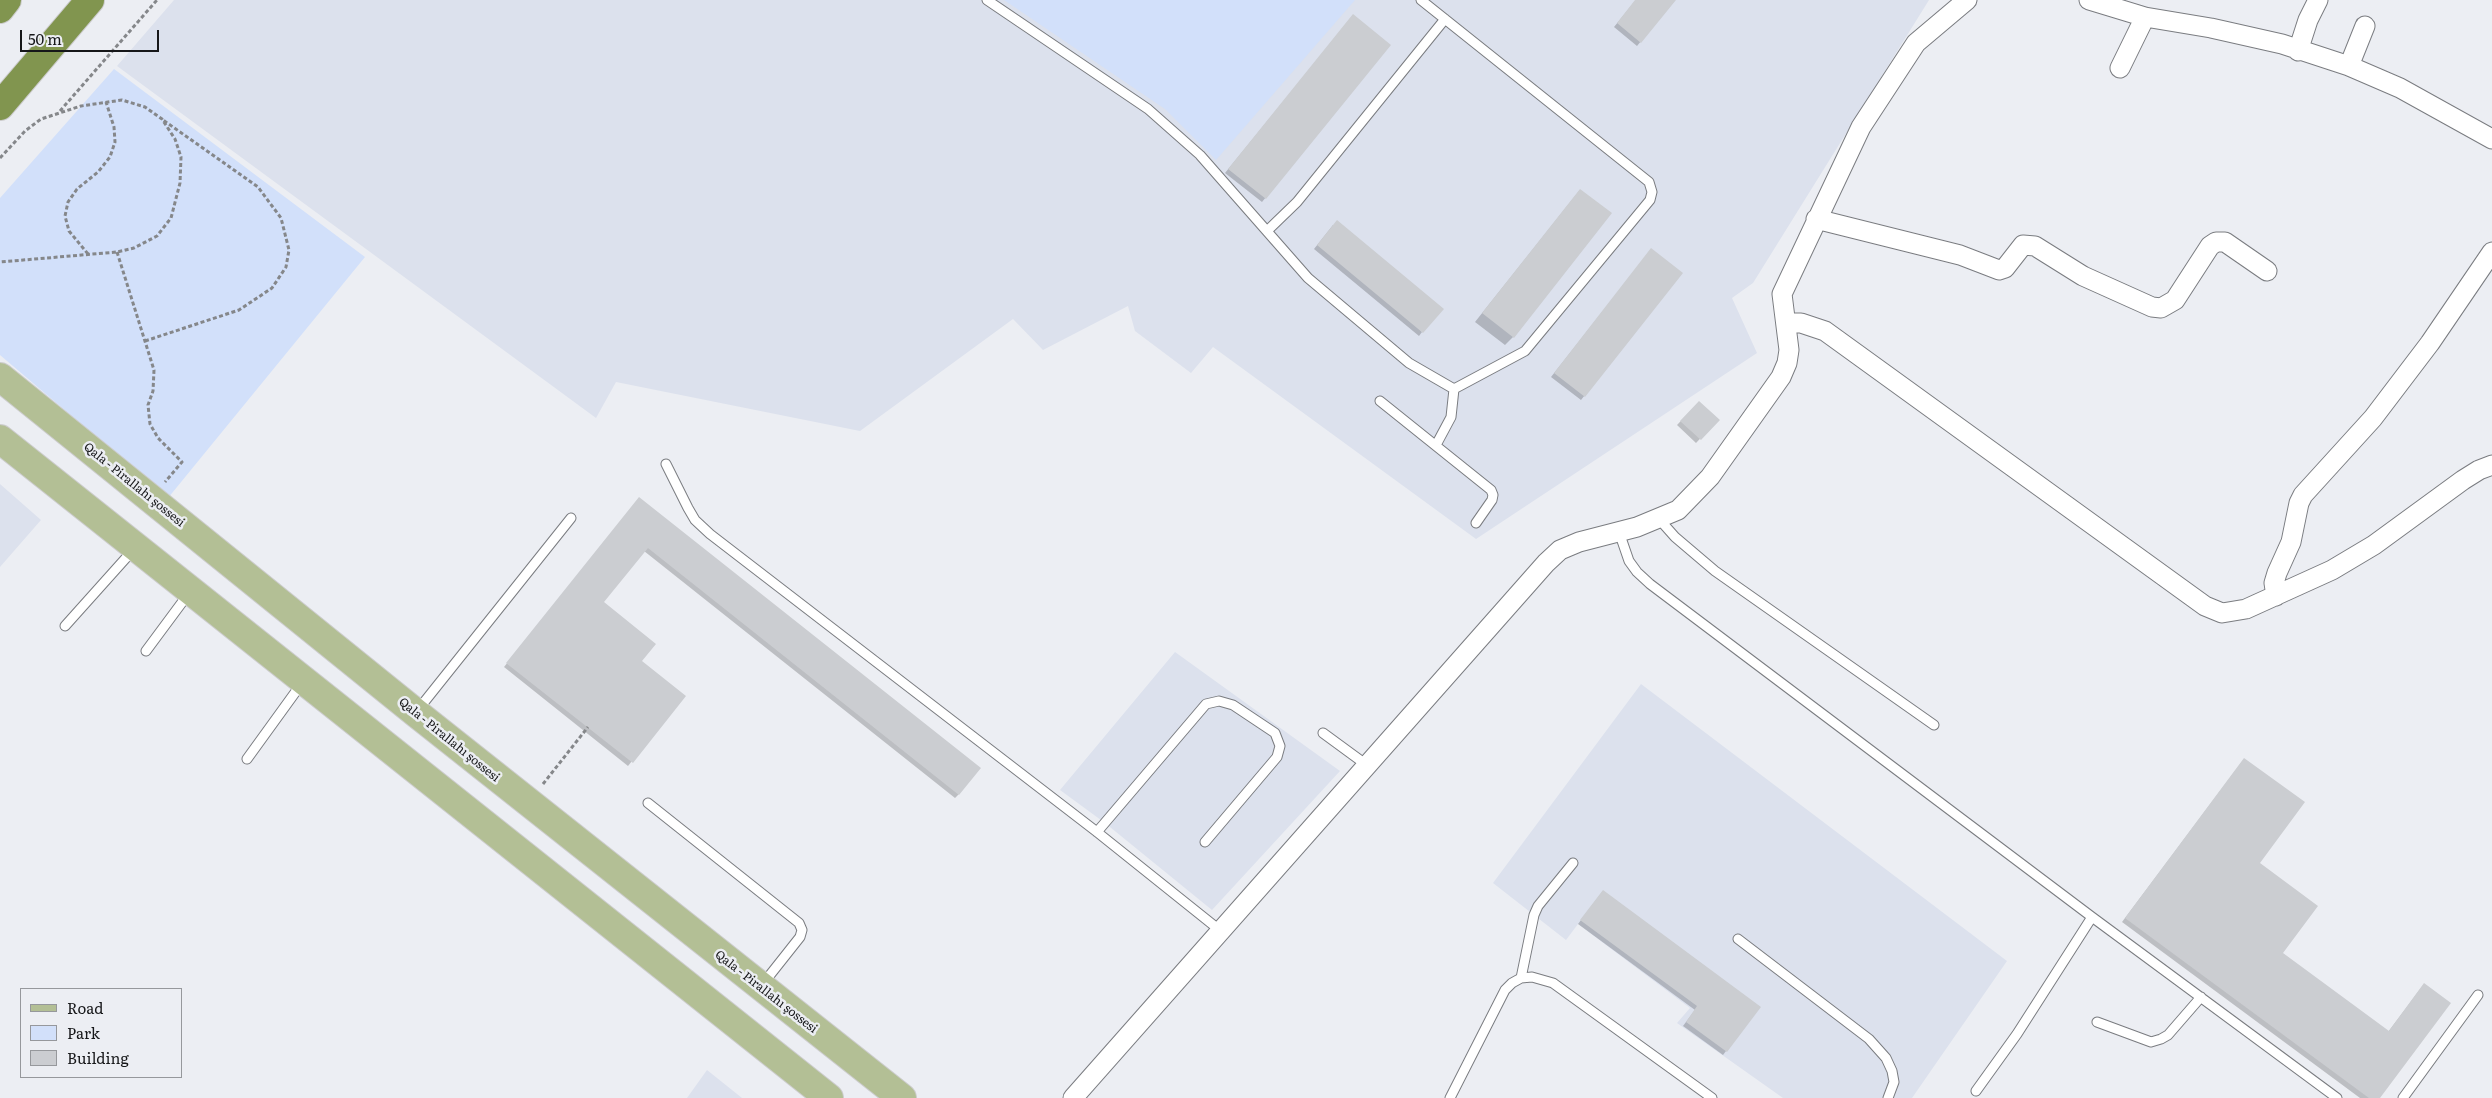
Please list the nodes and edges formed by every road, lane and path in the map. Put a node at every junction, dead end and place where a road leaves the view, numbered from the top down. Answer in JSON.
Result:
{"nodes":[{"id":1,"x":7,"y":0,"type":"edge"},
{"id":2,"x":90,"y":0,"type":"edge"},
{"id":3,"x":157,"y":0,"type":"edge"},
{"id":4,"x":987,"y":0,"type":"edge"},
{"id":5,"x":1421,"y":0,"type":"edge"},
{"id":6,"x":1967,"y":0,"type":"edge"},
{"id":7,"x":2089,"y":0,"type":"edge"},
{"id":8,"x":2318,"y":0,"type":"edge"},
{"id":9,"x":0,"y":9,"type":"edge"},
{"id":10,"x":2144,"y":17,"type":"junction"},
{"id":11,"x":1445,"y":19,"type":"junction"},
{"id":12,"x":2365,"y":26,"type":"dead end"},
{"id":13,"x":2298,"y":51,"type":"junction"},
{"id":14,"x":2349,"y":66,"type":"junction"},
{"id":15,"x":2120,"y":68,"type":"dead end"},
{"id":16,"x":106,"y":102,"type":"junction"},
{"id":17,"x":0,"y":106,"type":"edge"},
{"id":18,"x":60,"y":111,"type":"junction"},
{"id":19,"x":162,"y":119,"type":"junction"},
{"id":20,"x":2492,"y":139,"type":"edge"},
{"id":21,"x":0,"y":158,"type":"edge"},
{"id":22,"x":1816,"y":219,"type":"junction"},
{"id":23,"x":1267,"y":231,"type":"junction"},
{"id":24,"x":116,"y":252,"type":"junction"},
{"id":25,"x":2492,"y":252,"type":"edge"},
{"id":26,"x":88,"y":254,"type":"junction"},
{"id":27,"x":0,"y":262,"type":"edge"},
{"id":28,"x":2267,"y":271,"type":"dead end"},
{"id":29,"x":1786,"y":324,"type":"junction"},
{"id":30,"x":145,"y":341,"type":"junction"},
{"id":31,"x":0,"y":377,"type":"edge"},
{"id":32,"x":1454,"y":388,"type":"junction"},
{"id":33,"x":1380,"y":401,"type":"dead end"},
{"id":34,"x":0,"y":439,"type":"edge"},
{"id":35,"x":1436,"y":445,"type":"junction"},
{"id":36,"x":666,"y":464,"type":"dead end"},
{"id":37,"x":2492,"y":465,"type":"edge"},
{"id":38,"x":161,"y":486,"type":"dead end"},
{"id":39,"x":571,"y":518,"type":"dead end"},
{"id":40,"x":1659,"y":519,"type":"junction"},
{"id":41,"x":1476,"y":523,"type":"dead end"},
{"id":42,"x":1619,"y":532,"type":"junction"},
{"id":43,"x":136,"y":547,"type":"junction"},
{"id":44,"x":190,"y":591,"type":"junction"},
{"id":45,"x":2276,"y":596,"type":"junction"},
{"id":46,"x":65,"y":626,"type":"dead end"},
{"id":47,"x":146,"y":651,"type":"dead end"},
{"id":48,"x":304,"y":681,"type":"junction"},
{"id":49,"x":416,"y":713,"type":"junction"},
{"id":50,"x":1934,"y":725,"type":"dead end"},
{"id":51,"x":588,"y":728,"type":"dead end"},
{"id":52,"x":1323,"y":733,"type":"dead end"},
{"id":53,"x":247,"y":759,"type":"dead end"},
{"id":54,"x":1368,"y":766,"type":"junction"},
{"id":55,"x":528,"y":802,"type":"junction"},
{"id":56,"x":648,"y":803,"type":"dead end"},
{"id":57,"x":1097,"y":832,"type":"junction"},
{"id":58,"x":1205,"y":842,"type":"dead end"},
{"id":59,"x":1573,"y":863,"type":"dead end"},
{"id":60,"x":2092,"y":917,"type":"junction"},
{"id":61,"x":1222,"y":932,"type":"junction"},
{"id":62,"x":1738,"y":939,"type":"dead end"},
{"id":63,"x":1521,"y":978,"type":"junction"},
{"id":64,"x":760,"y":987,"type":"junction"},
{"id":65,"x":2478,"y":995,"type":"dead end"},
{"id":66,"x":2200,"y":997,"type":"junction"},
{"id":67,"x":2097,"y":1022,"type":"dead end"},
{"id":68,"x":1976,"y":1090,"type":"dead end"},
{"id":69,"x":829,"y":1098,"type":"edge"},
{"id":70,"x":902,"y":1098,"type":"edge"},
{"id":71,"x":1073,"y":1098,"type":"edge"},
{"id":72,"x":1450,"y":1098,"type":"edge"},
{"id":73,"x":1712,"y":1098,"type":"edge"},
{"id":74,"x":1888,"y":1098,"type":"edge"},
{"id":75,"x":2337,"y":1098,"type":"edge"},
{"id":76,"x":2402,"y":1098,"type":"edge"}],
"edges":[{"from":1,"to":9,"type":"highway"},
{"from":2,"to":17,"type":"highway"},
{"from":3,"to":18,"type":"path"},
{"from":4,"to":23,"type":"lane"},
{"from":5,"to":11,"type":"lane"},
{"from":6,"to":22,"type":"street"},
{"from":7,"to":10,"type":"street"},
{"from":8,"to":13,"type":"street"},
{"from":10,"to":13,"type":"street"},
{"from":10,"to":15,"type":"street"},
{"from":11,"to":23,"type":"lane"},
{"from":11,"to":32,"type":"lane"},
{"from":12,"to":14,"type":"street"},
{"from":13,"to":14,"type":"street"},
{"from":14,"to":20,"type":"street"},
{"from":16,"to":18,"type":"path"},
{"from":16,"to":19,"type":"path"},
{"from":16,"to":26,"type":"path"},
{"from":18,"to":21,"type":"path"},
{"from":19,"to":24,"type":"path"},
{"from":19,"to":30,"type":"path"},
{"from":22,"to":28,"type":"street"},
{"from":22,"to":29,"type":"street"},
{"from":23,"to":32,"type":"lane"},
{"from":24,"to":26,"type":"path"},
{"from":24,"to":30,"type":"path"},
{"from":25,"to":45,"type":"street"},
{"from":26,"to":27,"type":"path"},
{"from":29,"to":40,"type":"street"},
{"from":29,"to":45,"type":"street"},
{"from":30,"to":38,"type":"path"},
{"from":31,"to":49,"type":"main road","name":"Qala - Pirallahı şossesi"},
{"from":32,"to":35,"type":"lane"},
{"from":33,"to":35,"type":"lane"},
{"from":34,"to":43,"type":"main road"},
{"from":35,"to":41,"type":"lane"},
{"from":36,"to":57,"type":"lane"},
{"from":37,"to":45,"type":"street"},
{"from":39,"to":49,"type":"lane"},
{"from":40,"to":42,"type":"street"},
{"from":40,"to":50,"type":"lane"},
{"from":42,"to":54,"type":"street"},
{"from":42,"to":60,"type":"lane"},
{"from":43,"to":44,"type":"main road"},
{"from":43,"to":46,"type":"lane"},
{"from":44,"to":47,"type":"lane"},
{"from":44,"to":48,"type":"main road"},
{"from":48,"to":53,"type":"lane"},
{"from":48,"to":69,"type":"main road"},
{"from":49,"to":55,"type":"main road","name":"Qala - Pirallahı şossesi"},
{"from":51,"to":55,"type":"path"},
{"from":52,"to":54,"type":"lane"},
{"from":54,"to":61,"type":"street"},
{"from":55,"to":64,"type":"main road","name":"Qala - Pirallahı şossesi"},
{"from":56,"to":64,"type":"lane"},
{"from":57,"to":58,"type":"lane"},
{"from":57,"to":61,"type":"lane"},
{"from":59,"to":63,"type":"lane"},
{"from":60,"to":66,"type":"lane"},
{"from":60,"to":68,"type":"lane"},
{"from":61,"to":71,"type":"street"},
{"from":62,"to":74,"type":"lane"},
{"from":63,"to":72,"type":"lane"},
{"from":63,"to":73,"type":"lane"},
{"from":64,"to":70,"type":"main road","name":"Qala - Pirallahı şossesi"},
{"from":65,"to":76,"type":"lane"},
{"from":66,"to":67,"type":"lane"},
{"from":66,"to":75,"type":"lane"}]}
